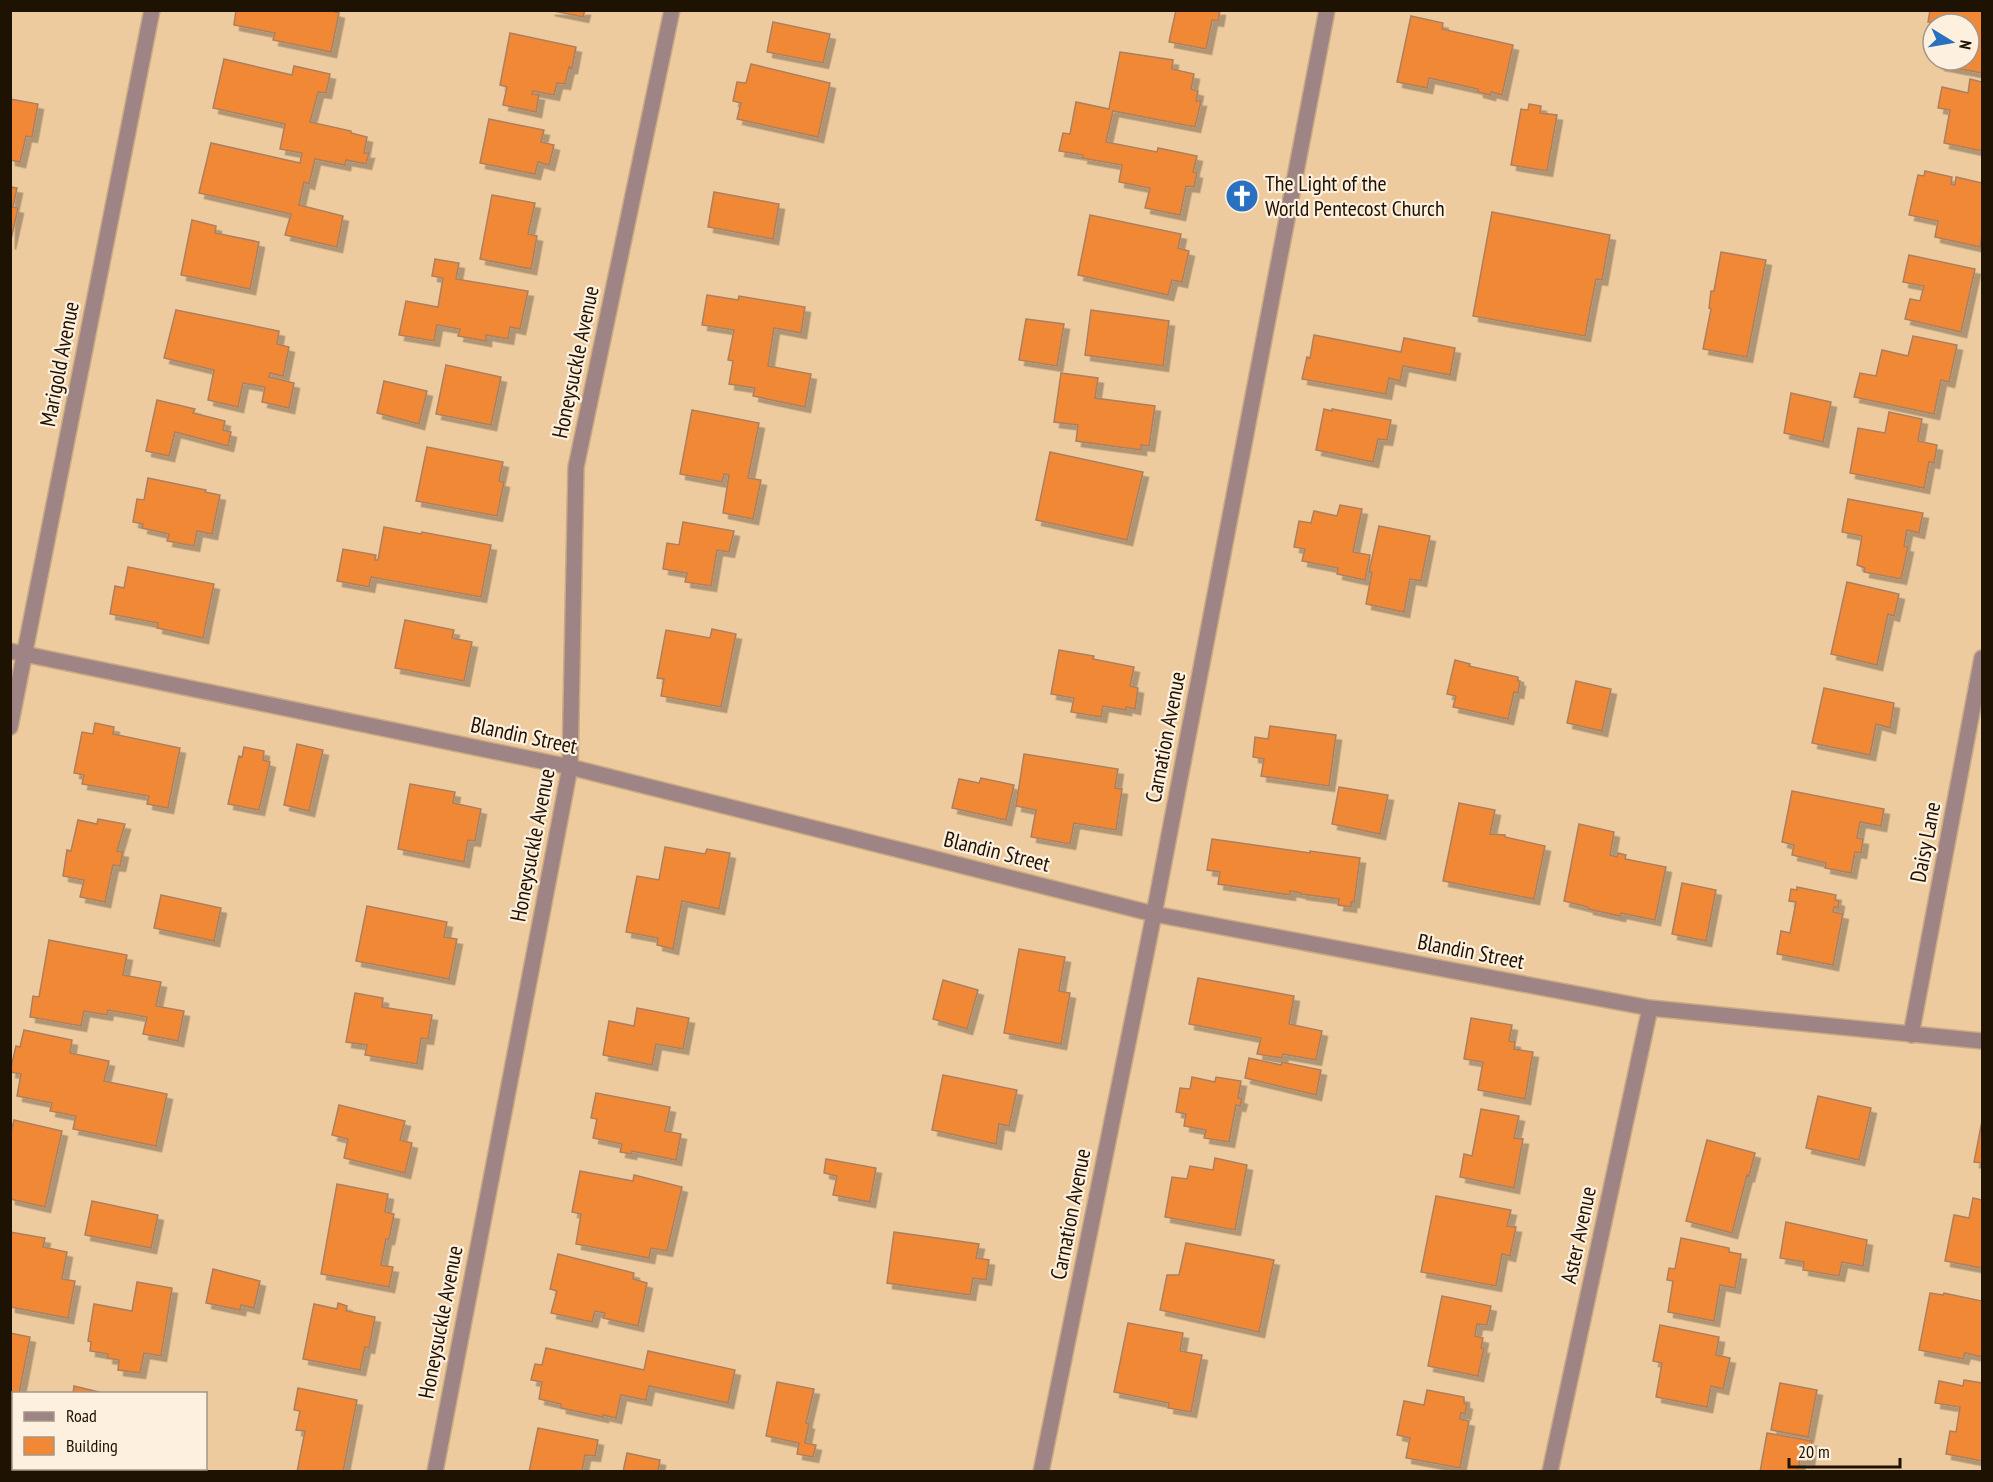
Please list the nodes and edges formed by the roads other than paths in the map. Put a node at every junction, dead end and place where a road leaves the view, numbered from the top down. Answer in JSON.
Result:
{"nodes":[{"id":1,"x":152,"y":10,"type":"edge"},
{"id":2,"x":672,"y":10,"type":"edge"},
{"id":3,"x":1327,"y":10,"type":"edge"},
{"id":4,"x":18,"y":652,"type":"edge"},
{"id":5,"x":1983,"y":658,"type":"edge"},
{"id":6,"x":10,"y":727,"type":"edge"},
{"id":7,"x":570,"y":767,"type":"junction"},
{"id":8,"x":1154,"y":914,"type":"junction"},
{"id":9,"x":1650,"y":1008,"type":"junction"},
{"id":10,"x":1911,"y":1035,"type":"junction"},
{"id":11,"x":1983,"y":1041,"type":"edge"},
{"id":12,"x":435,"y":1472,"type":"edge"},
{"id":13,"x":1041,"y":1472,"type":"edge"},
{"id":14,"x":1551,"y":1472,"type":"edge"}],
"edges":[{"from":1,"to":4,"type":"street","name":"Marigold Avenue"},
{"from":2,"to":7,"type":"street","name":"Honeysuckle Avenue"},
{"from":3,"to":8,"type":"street","name":"Carnation Avenue"},
{"from":4,"to":6,"type":"street","name":"Marigold Avenue"},
{"from":4,"to":7,"type":"street","name":"Blandin Street"},
{"from":5,"to":10,"type":"street","name":"Daisy Lane"},
{"from":7,"to":8,"type":"street","name":"Blandin Street"},
{"from":7,"to":12,"type":"street","name":"Honeysuckle Avenue"},
{"from":8,"to":9,"type":"street","name":"Blandin Street"},
{"from":8,"to":13,"type":"street","name":"Carnation Avenue"},
{"from":9,"to":10,"type":"street","name":"Blandin Street"},
{"from":9,"to":14,"type":"street","name":"Aster Avenue"},
{"from":10,"to":11,"type":"street","name":"Blandin Street"}]}
